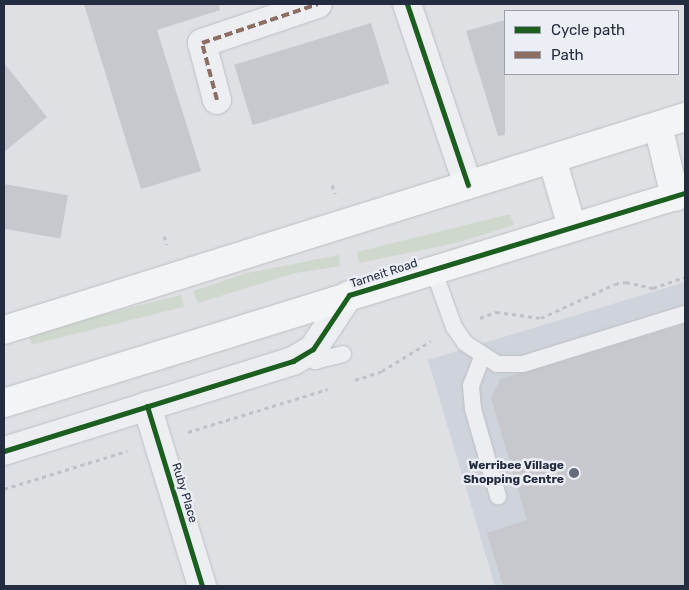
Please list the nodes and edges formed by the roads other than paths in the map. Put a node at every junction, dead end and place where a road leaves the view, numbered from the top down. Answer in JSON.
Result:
{"nodes":[{"id":1,"x":318,"y":4,"type":"edge"},
{"id":2,"x":407,"y":4,"type":"edge"},
{"id":3,"x":217,"y":100,"type":"dead end"},
{"id":4,"x":685,"y":117,"type":"edge"},
{"id":5,"x":658,"y":126,"type":"junction"},
{"id":6,"x":552,"y":159,"type":"junction"},
{"id":7,"x":468,"y":184,"type":"junction"},
{"id":8,"x":680,"y":195,"type":"edge"},
{"id":9,"x":572,"y":227,"type":"junction"},
{"id":10,"x":433,"y":269,"type":"junction"},
{"id":11,"x":349,"y":295,"type":"junction"},
{"id":12,"x":685,"y":314,"type":"edge"},
{"id":13,"x":4,"y":330,"type":"edge"},
{"id":14,"x":343,"y":354,"type":"dead end"},
{"id":15,"x":304,"y":355,"type":"junction"},
{"id":16,"x":482,"y":357,"type":"junction"},
{"id":17,"x":4,"y":403,"type":"edge"},
{"id":18,"x":147,"y":406,"type":"junction"},
{"id":19,"x":4,"y":452,"type":"edge"},
{"id":20,"x":498,"y":496,"type":"dead end"},
{"id":21,"x":202,"y":586,"type":"edge"}],
"edges":[{"from":1,"to":3,"type":"street"},
{"from":2,"to":7,"type":"street"},
{"from":4,"to":5,"type":"main road"},
{"from":5,"to":6,"type":"main road"},
{"from":5,"to":8,"type":"main road"},
{"from":6,"to":7,"type":"main road"},
{"from":6,"to":9,"type":"main road"},
{"from":7,"to":13,"type":"main road"},
{"from":8,"to":9,"type":"main road","name":"Tarneit Road"},
{"from":9,"to":10,"type":"main road","name":"Tarneit Road"},
{"from":10,"to":11,"type":"main road","name":"Tarneit Road"},
{"from":10,"to":16,"type":"lane"},
{"from":11,"to":15,"type":"street","name":"Tarneit Road"},
{"from":11,"to":17,"type":"main road","name":"Tarneit Road"},
{"from":12,"to":16,"type":"lane"},
{"from":14,"to":15,"type":"lane","name":"Tarneit Road"},
{"from":15,"to":18,"type":"street","name":"Tarneit Road"},
{"from":16,"to":20,"type":"lane"},
{"from":18,"to":19,"type":"street","name":"Tarneit Road"},
{"from":18,"to":21,"type":"street","name":"Ruby Place"}]}
